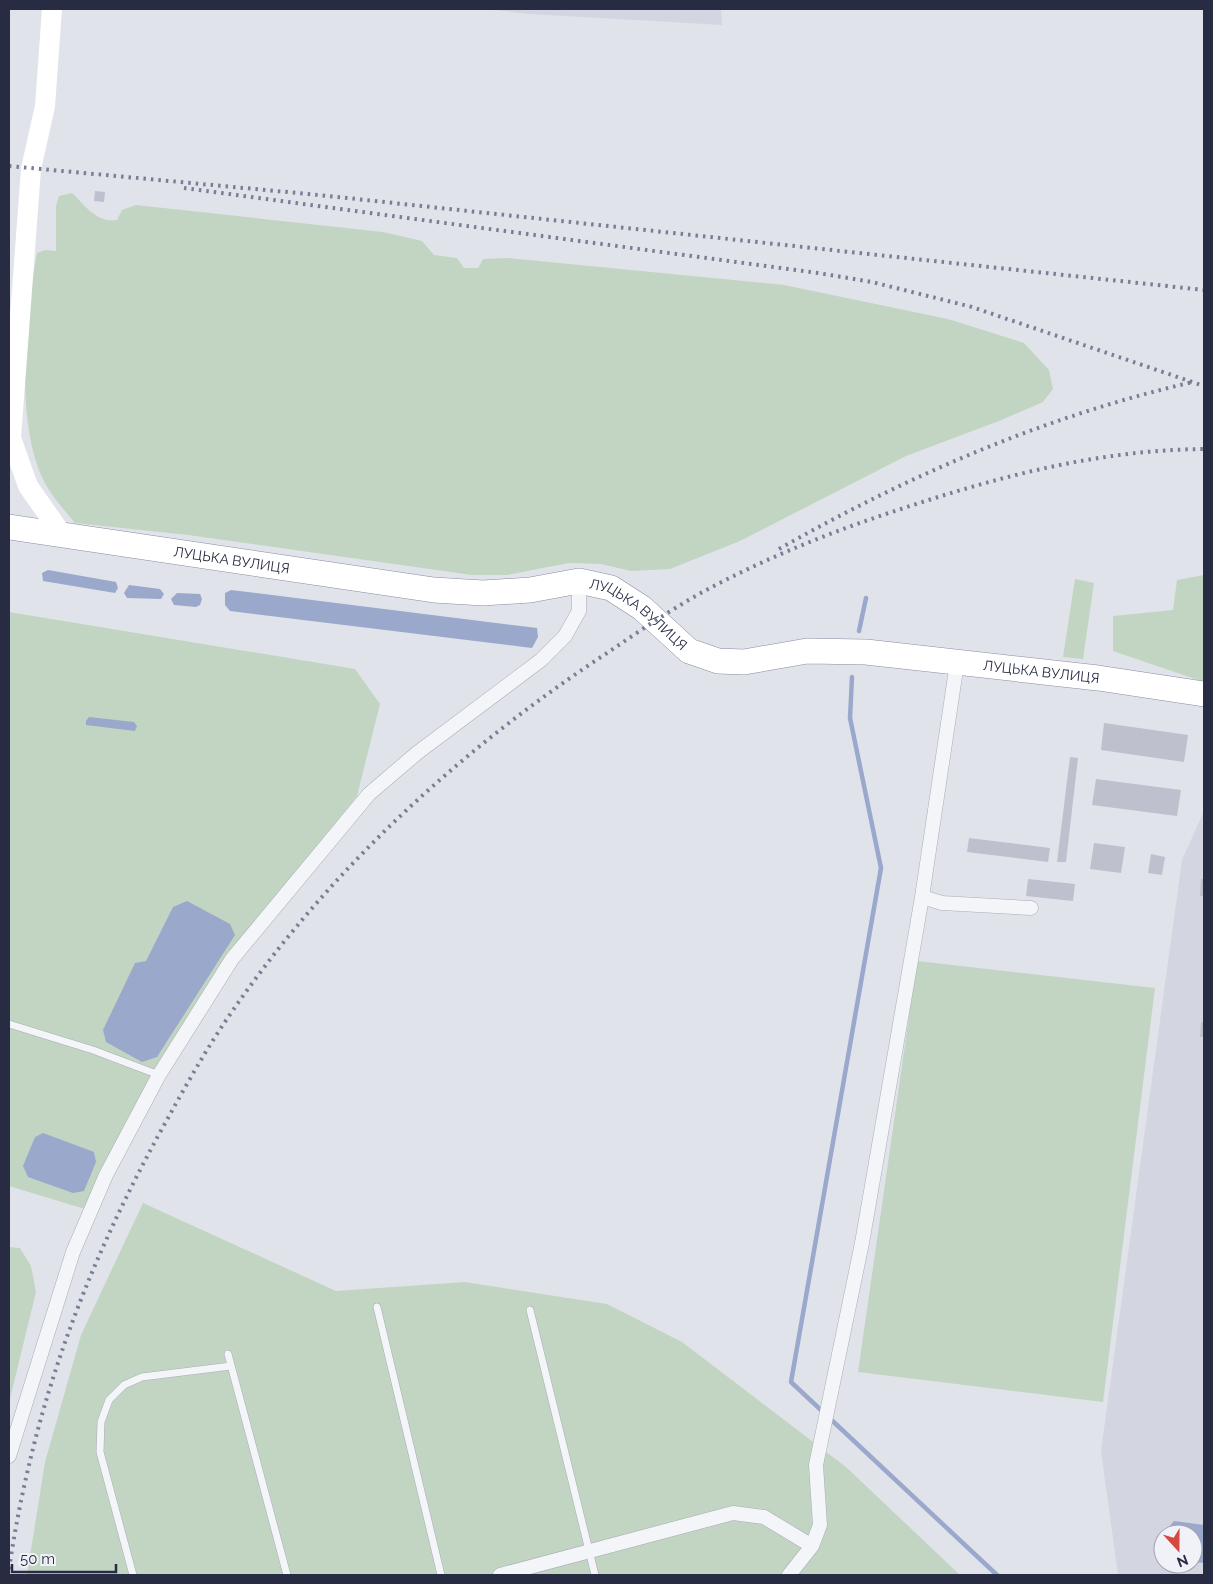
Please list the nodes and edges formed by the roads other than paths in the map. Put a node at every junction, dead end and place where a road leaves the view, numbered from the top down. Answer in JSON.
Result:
{"nodes":[{"id":1,"x":52,"y":9,"type":"edge"},
{"id":2,"x":10,"y":440,"type":"edge"},
{"id":3,"x":9,"y":527,"type":"edge"},
{"id":4,"x":63,"y":536,"type":"junction"},
{"id":5,"x":579,"y":581,"type":"junction"},
{"id":6,"x":957,"y":662,"type":"junction"},
{"id":7,"x":1204,"y":694,"type":"edge"},
{"id":8,"x":922,"y":897,"type":"junction"},
{"id":9,"x":1031,"y":908,"type":"dead end"},
{"id":10,"x":9,"y":1024,"type":"edge"},
{"id":11,"x":159,"y":1076,"type":"junction"},
{"id":12,"x":377,"y":1307,"type":"dead end"},
{"id":13,"x":530,"y":1310,"type":"dead end"},
{"id":14,"x":228,"y":1354,"type":"dead end"},
{"id":15,"x":231,"y":1366,"type":"junction"},
{"id":16,"x":9,"y":1456,"type":"edge"},
{"id":17,"x":812,"y":1546,"type":"junction"},
{"id":18,"x":589,"y":1551,"type":"junction"},
{"id":19,"x":132,"y":1575,"type":"edge"},
{"id":20,"x":287,"y":1575,"type":"edge"},
{"id":21,"x":441,"y":1575,"type":"edge"},
{"id":22,"x":500,"y":1575,"type":"edge"},
{"id":23,"x":595,"y":1575,"type":"edge"},
{"id":24,"x":789,"y":1575,"type":"edge"}],
"edges":[{"from":1,"to":2,"type":"street"},
{"from":2,"to":4,"type":"street"},
{"from":3,"to":4,"type":"highway","name":"ЛУЦЬКА ВУЛИЦЯ"},
{"from":4,"to":5,"type":"highway","name":"ЛУЦЬКА ВУЛИЦЯ"},
{"from":5,"to":6,"type":"highway","name":"ЛУЦЬКА ВУЛИЦЯ"},
{"from":5,"to":11,"type":"street"},
{"from":6,"to":7,"type":"highway","name":"ЛУЦЬКА ВУЛИЦЯ"},
{"from":6,"to":8,"type":"street"},
{"from":8,"to":9,"type":"street"},
{"from":8,"to":17,"type":"street"},
{"from":10,"to":11,"type":"lane"},
{"from":11,"to":16,"type":"street"},
{"from":12,"to":21,"type":"lane"},
{"from":13,"to":18,"type":"lane"},
{"from":14,"to":15,"type":"lane"},
{"from":15,"to":19,"type":"lane"},
{"from":15,"to":20,"type":"lane"},
{"from":17,"to":18,"type":"street"},
{"from":17,"to":24,"type":"street"},
{"from":18,"to":22,"type":"street"},
{"from":18,"to":23,"type":"lane"}]}
